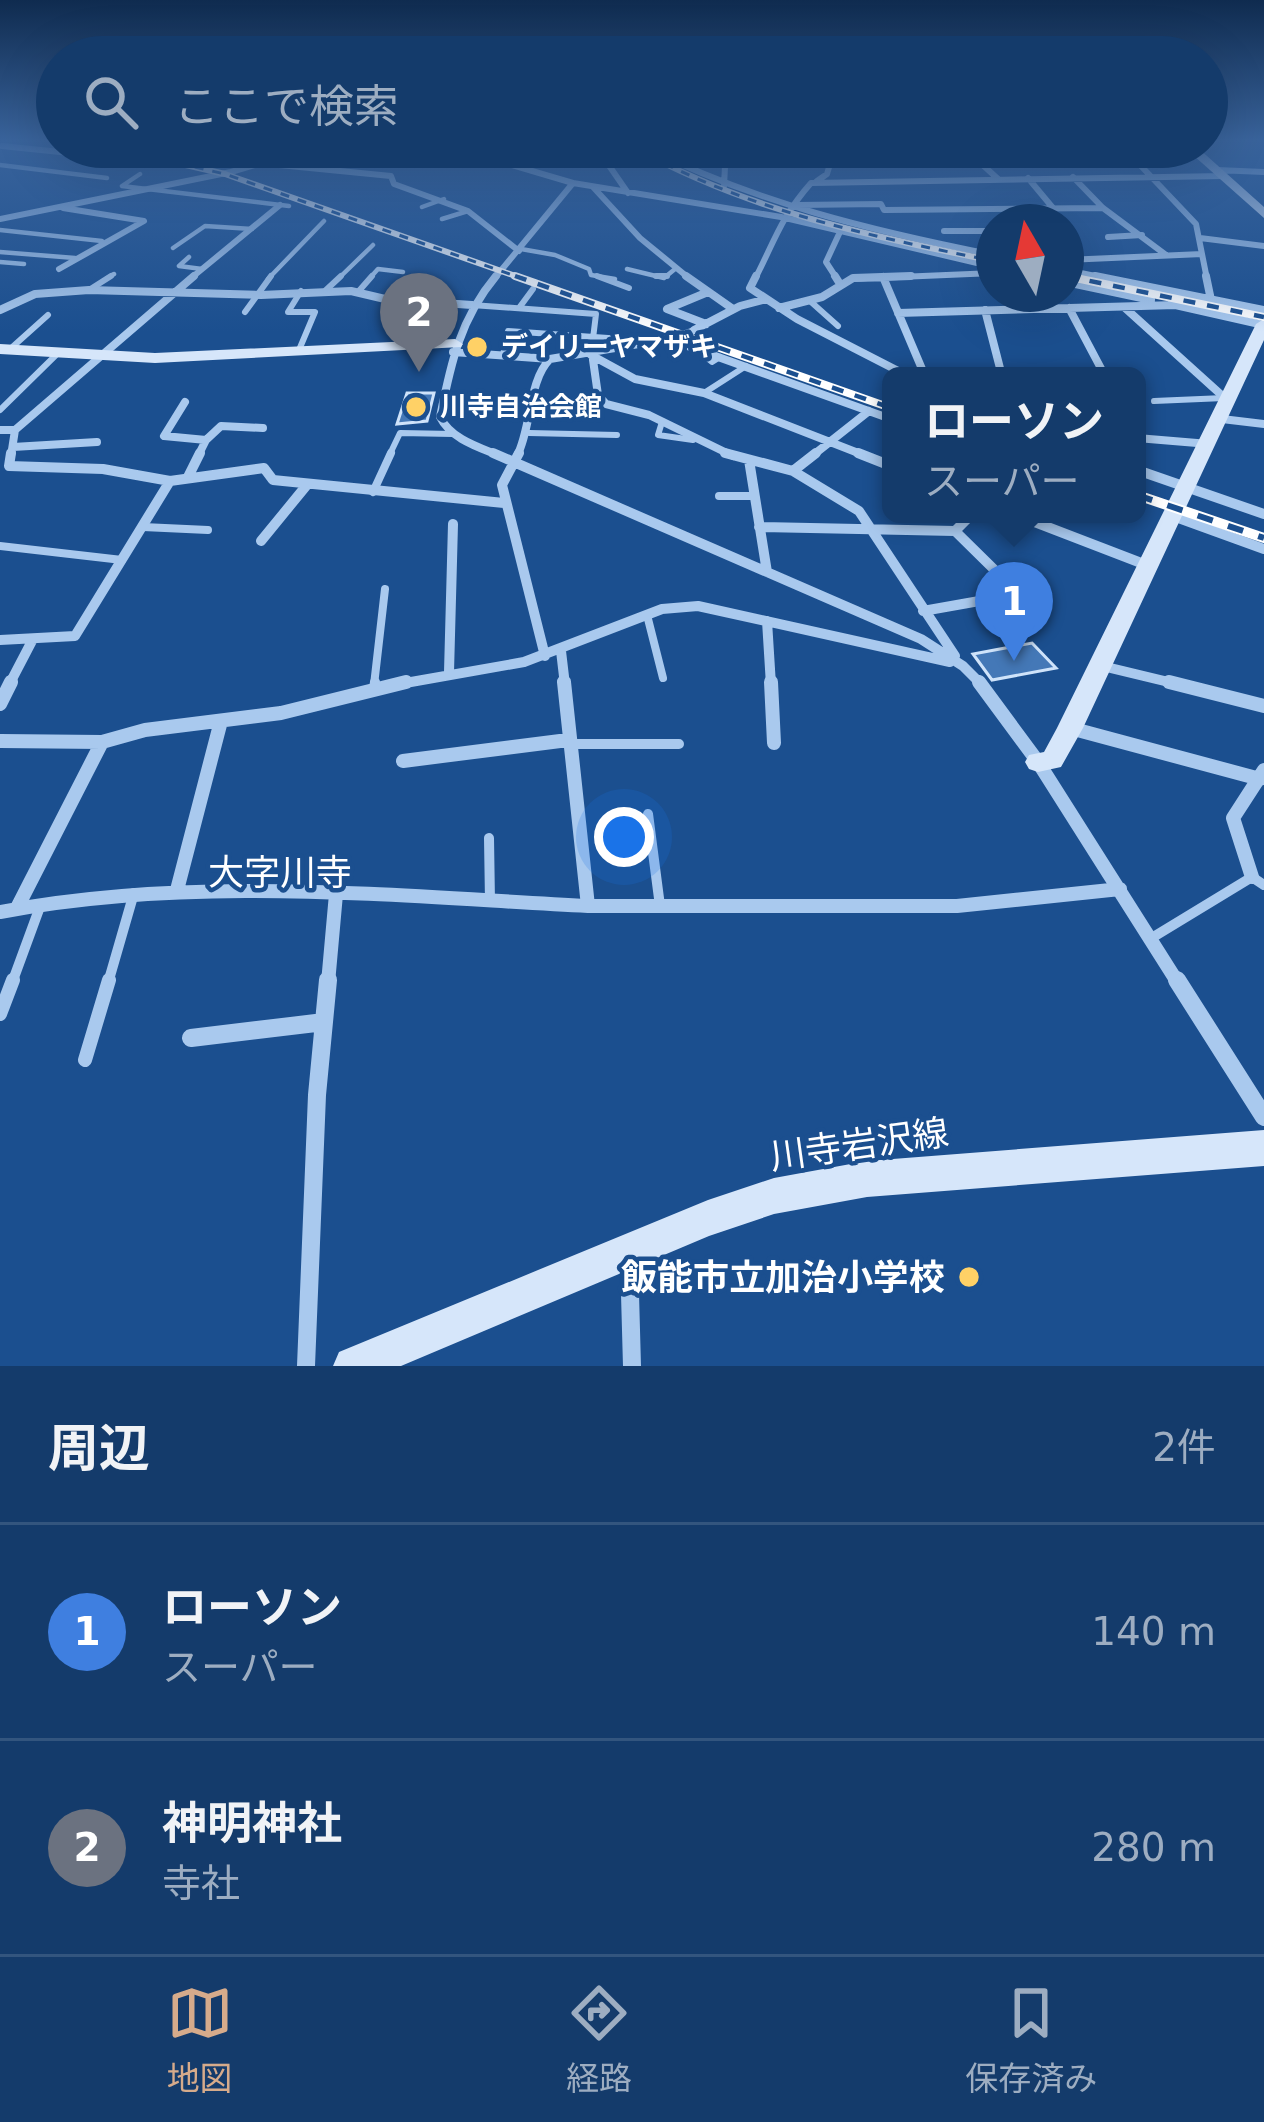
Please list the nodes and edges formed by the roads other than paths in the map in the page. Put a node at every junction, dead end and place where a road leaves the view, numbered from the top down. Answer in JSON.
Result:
{"nodes":[{"id":1,"x":63,"y":205,"type":"edge"},
{"id":2,"x":275,"y":205,"type":"edge"},
{"id":3,"x":430,"y":205,"type":"edge"},
{"id":4,"x":455,"y":205,"type":"edge"},
{"id":5,"x":556,"y":205,"type":"edge"},
{"id":6,"x":608,"y":205,"type":"edge"},
{"id":7,"x":699,"y":205,"type":"edge"},
{"id":8,"x":786,"y":205,"type":"edge"},
{"id":9,"x":859,"y":205,"type":"edge"},
{"id":10,"x":881,"y":205,"type":"edge"},
{"id":11,"x":1100,"y":205,"type":"edge"},
{"id":12,"x":1176,"y":205,"type":"edge"},
{"id":13,"x":56,"y":206,"type":"junction"},
{"id":14,"x":285,"y":206,"type":"joint"},
{"id":15,"x":794,"y":207,"type":"junction"},
{"id":16,"x":422,"y":208,"type":"dead end"},
{"id":17,"x":1084,"y":208,"type":"edge"},
{"id":18,"x":1103,"y":208,"type":"junction"},
{"id":19,"x":929,"y":209,"type":"junction"},
{"id":20,"x":976,"y":209,"type":"edge"},
{"id":21,"x":468,"y":211,"type":"junction"},
{"id":22,"x":781,"y":217,"type":"junction"},
{"id":23,"x":0,"y":219,"type":"edge"},
{"id":24,"x":442,"y":219,"type":"dead end"},
{"id":25,"x":324,"y":221,"type":"dead end"},
{"id":26,"x":252,"y":229,"type":"junction"},
{"id":27,"x":0,"y":230,"type":"edge"},
{"id":28,"x":944,"y":231,"type":"junction"},
{"id":29,"x":976,"y":231,"type":"edge"},
{"id":30,"x":839,"y":234,"type":"junction"},
{"id":31,"x":1143,"y":236,"type":"junction"},
{"id":32,"x":1108,"y":237,"type":"dead end"},
{"id":33,"x":1200,"y":238,"type":"junction"},
{"id":34,"x":102,"y":241,"type":"junction"},
{"id":35,"x":374,"y":245,"type":"dead end"},
{"id":36,"x":1264,"y":246,"type":"edge"},
{"id":37,"x":173,"y":248,"type":"dead end"},
{"id":38,"x":954,"y":248,"type":"junction"},
{"id":39,"x":520,"y":250,"type":"junction"},
{"id":40,"x":0,"y":252,"type":"edge"},
{"id":41,"x":976,"y":252,"type":"edge"},
{"id":42,"x":1202,"y":254,"type":"junction"},
{"id":43,"x":1167,"y":255,"type":"junction"},
{"id":44,"x":189,"y":257,"type":"dead end"},
{"id":45,"x":75,"y":258,"type":"junction"},
{"id":46,"x":1084,"y":259,"type":"edge"},
{"id":47,"x":0,"y":262,"type":"edge"},
{"id":48,"x":24,"y":264,"type":"dead end"},
{"id":49,"x":976,"y":266,"type":"edge"},
{"id":50,"x":59,"y":268,"type":"dead end"},
{"id":51,"x":202,"y":268,"type":"junction"},
{"id":52,"x":627,"y":269,"type":"dead end"},
{"id":53,"x":675,"y":269,"type":"junction"},
{"id":54,"x":976,"y":271,"type":"edge"},
{"id":55,"x":403,"y":272,"type":"dead end"},
{"id":56,"x":114,"y":274,"type":"dead end"},
{"id":57,"x":1084,"y":274,"type":"edge"},
{"id":58,"x":884,"y":277,"type":"junction"},
{"id":59,"x":840,"y":284,"type":"junction"},
{"id":60,"x":1084,"y":286,"type":"edge"},
{"id":61,"x":629,"y":288,"type":"dead end"},
{"id":62,"x":533,"y":289,"type":"dead end"},
{"id":63,"x":89,"y":290,"type":"junction"},
{"id":64,"x":326,"y":290,"type":"junction"},
{"id":65,"x":176,"y":291,"type":"junction"},
{"id":66,"x":301,"y":291,"type":"junction"},
{"id":67,"x":358,"y":292,"type":"junction"},
{"id":68,"x":708,"y":292,"type":"junction"},
{"id":69,"x":253,"y":295,"type":"junction"},
{"id":70,"x":766,"y":299,"type":"junction"},
{"id":71,"x":1211,"y":300,"type":"junction"},
{"id":72,"x":810,"y":301,"type":"junction"},
{"id":73,"x":472,"y":305,"type":"junction"},
{"id":74,"x":1176,"y":305,"type":"junction"},
{"id":75,"x":1123,"y":307,"type":"junction"},
{"id":76,"x":517,"y":308,"type":"junction"},
{"id":77,"x":778,"y":308,"type":"junction"},
{"id":78,"x":1084,"y":308,"type":"edge"},
{"id":79,"x":733,"y":309,"type":"junction"},
{"id":80,"x":0,"y":310,"type":"edge"},
{"id":81,"x":976,"y":310,"type":"edge"},
{"id":82,"x":1264,"y":310,"type":"edge"},
{"id":83,"x":245,"y":312,"type":"dead end"},
{"id":84,"x":986,"y":312,"type":"edge"},
{"id":85,"x":1071,"y":312,"type":"edge"},
{"id":86,"x":898,"y":313,"type":"junction"},
{"id":87,"x":48,"y":315,"type":"dead end"},
{"id":88,"x":706,"y":324,"type":"junction"},
{"id":89,"x":1264,"y":324,"type":"edge"},
{"id":90,"x":838,"y":326,"type":"dead end"},
{"id":91,"x":694,"y":330,"type":"joint"},
{"id":92,"x":508,"y":331,"type":"junction"},
{"id":93,"x":594,"y":337,"type":"junction"},
{"id":94,"x":662,"y":340,"type":"junction"},
{"id":95,"x":454,"y":348,"type":"junction"},
{"id":96,"x":4,"y":349,"type":"edge"},
{"id":97,"x":299,"y":350,"type":"junction"},
{"id":98,"x":56,"y":355,"type":"junction"},
{"id":99,"x":95,"y":356,"type":"junction"},
{"id":100,"x":503,"y":356,"type":"junction"},
{"id":101,"x":592,"y":358,"type":"junction"},
{"id":102,"x":550,"y":359,"type":"junction"},
{"id":103,"x":746,"y":366,"type":"junction"},
{"id":104,"x":891,"y":367,"type":"edge"},
{"id":105,"x":921,"y":367,"type":"edge"},
{"id":106,"x":1000,"y":367,"type":"edge"},
{"id":107,"x":1101,"y":367,"type":"edge"},
{"id":108,"x":704,"y":393,"type":"junction"},
{"id":109,"x":1154,"y":400,"type":"dead end"},
{"id":110,"x":185,"y":402,"type":"dead end"},
{"id":111,"x":1224,"y":406,"type":"junction"},
{"id":112,"x":0,"y":410,"type":"edge"},
{"id":113,"x":868,"y":411,"type":"junction"},
{"id":114,"x":882,"y":416,"type":"edge"},
{"id":115,"x":1264,"y":424,"type":"edge"},
{"id":116,"x":263,"y":428,"type":"dead end"},
{"id":117,"x":0,"y":430,"type":"edge"},
{"id":118,"x":15,"y":430,"type":"junction"},
{"id":119,"x":529,"y":433,"type":"junction"},
{"id":120,"x":453,"y":434,"type":"junction"},
{"id":121,"x":616,"y":434,"type":"dead end"},
{"id":122,"x":1146,"y":438,"type":"edge"},
{"id":123,"x":206,"y":440,"type":"junction"},
{"id":124,"x":828,"y":441,"type":"junction"},
{"id":125,"x":98,"y":442,"type":"dead end"},
{"id":126,"x":1209,"y":444,"type":"junction"},
{"id":127,"x":13,"y":447,"type":"junction"},
{"id":128,"x":748,"y":460,"type":"junction"},
{"id":129,"x":512,"y":461,"type":"junction"},
{"id":130,"x":882,"y":462,"type":"edge"},
{"id":131,"x":793,"y":471,"type":"junction"},
{"id":132,"x":1146,"y":473,"type":"edge"},
{"id":133,"x":188,"y":477,"type":"junction"},
{"id":134,"x":170,"y":481,"type":"junction"},
{"id":135,"x":306,"y":486,"type":"junction"},
{"id":136,"x":1187,"y":488,"type":"junction"},
{"id":137,"x":373,"y":492,"type":"junction"},
{"id":138,"x":719,"y":496,"type":"dead end"},
{"id":139,"x":754,"y":496,"type":"junction"},
{"id":140,"x":504,"y":502,"type":"junction"},
{"id":141,"x":1264,"y":514,"type":"edge"},
{"id":142,"x":1173,"y":516,"type":"junction"},
{"id":143,"x":963,"y":523,"type":"edge"},
{"id":144,"x":1051,"y":523,"type":"edge"},
{"id":145,"x":453,"y":524,"type":"dead end"},
{"id":146,"x":143,"y":526,"type":"junction"},
{"id":147,"x":869,"y":526,"type":"junction"},
{"id":148,"x":760,"y":527,"type":"junction"},
{"id":149,"x":208,"y":530,"type":"dead end"},
{"id":150,"x":955,"y":531,"type":"junction"},
{"id":151,"x":261,"y":541,"type":"dead end"},
{"id":152,"x":0,"y":546,"type":"edge"},
{"id":153,"x":1264,"y":549,"type":"edge"},
{"id":154,"x":122,"y":560,"type":"junction"},
{"id":155,"x":1149,"y":566,"type":"junction"},
{"id":156,"x":767,"y":572,"type":"junction"},
{"id":157,"x":385,"y":589,"type":"dead end"},
{"id":158,"x":922,"y":611,"type":"junction"},
{"id":159,"x":647,"y":615,"type":"junction"},
{"id":160,"x":766,"y":620,"type":"junction"},
{"id":161,"x":33,"y":639,"type":"junction"},
{"id":162,"x":0,"y":640,"type":"edge"},
{"id":163,"x":561,"y":651,"type":"junction"},
{"id":164,"x":545,"y":656,"type":"junction"},
{"id":165,"x":1097,"y":664,"type":"junction"},
{"id":166,"x":963,"y":666,"type":"junction"},
{"id":167,"x":449,"y":672,"type":"junction"},
{"id":168,"x":663,"y":678,"type":"dead end"},
{"id":169,"x":374,"y":688,"type":"junction"},
{"id":170,"x":0,"y":704,"type":"edge"},
{"id":171,"x":1264,"y":706,"type":"edge"},
{"id":172,"x":221,"y":721,"type":"junction"},
{"id":173,"x":1070,"y":728,"type":"junction"},
{"id":174,"x":0,"y":741,"type":"edge"},
{"id":175,"x":101,"y":742,"type":"junction"},
{"id":176,"x":568,"y":742,"type":"junction"},
{"id":177,"x":774,"y":743,"type":"dead end"},
{"id":178,"x":680,"y":744,"type":"dead end"},
{"id":179,"x":403,"y":761,"type":"dead end"},
{"id":180,"x":1037,"y":762,"type":"junction"},
{"id":181,"x":1262,"y":775,"type":"edge"},
{"id":182,"x":648,"y":814,"type":"dead end"},
{"id":183,"x":489,"y":838,"type":"dead end"},
{"id":184,"x":1258,"y":881,"type":"edge"},
{"id":185,"x":177,"y":890,"type":"junction"},
{"id":186,"x":1120,"y":890,"type":"junction"},
{"id":187,"x":134,"y":892,"type":"junction"},
{"id":188,"x":336,"y":894,"type":"junction"},
{"id":189,"x":490,"y":902,"type":"junction"},
{"id":190,"x":41,"y":904,"type":"junction"},
{"id":191,"x":588,"y":905,"type":"junction"},
{"id":192,"x":660,"y":906,"type":"junction"},
{"id":193,"x":17,"y":908,"type":"junction"},
{"id":194,"x":0,"y":912,"type":"edge"},
{"id":195,"x":1150,"y":939,"type":"junction"},
{"id":196,"x":0,"y":1014,"type":"edge"},
{"id":197,"x":324,"y":1022,"type":"junction"},
{"id":198,"x":191,"y":1038,"type":"dead end"},
{"id":199,"x":85,"y":1060,"type":"dead end"},
{"id":200,"x":1264,"y":1117,"type":"edge"},
{"id":201,"x":1264,"y":1148,"type":"edge"},
{"id":202,"x":629,"y":1250,"type":"junction"},
{"id":203,"x":420,"y":1351,"type":"edge"},
{"id":204,"x":306,"y":1366,"type":"edge"},
{"id":205,"x":353,"y":1366,"type":"edge"},
{"id":206,"x":632,"y":1366,"type":"edge"}],
"edges":[{"from":1,"to":13,"type":"street"},
{"from":2,"to":14,"type":"lane"},
{"from":3,"to":16,"type":"lane"},
{"from":4,"to":21,"type":"street"},
{"from":5,"to":39,"type":"street"},
{"from":6,"to":53,"type":"street"},
{"from":7,"to":22,"type":"street"},
{"from":8,"to":15,"type":"street"},
{"from":9,"to":15,"type":"street"},
{"from":10,"to":19,"type":"street"},
{"from":11,"to":18,"type":"street"},
{"from":12,"to":33,"type":"street"},
{"from":13,"to":23,"type":"street"},
{"from":13,"to":34,"type":"street"},
{"from":14,"to":26,"type":"street"},
{"from":15,"to":22,"type":"street"},
{"from":15,"to":38,"type":"street"},
{"from":17,"to":18,"type":"street"},
{"from":18,"to":31,"type":"street"},
{"from":19,"to":20,"type":"street"},
{"from":19,"to":28,"type":"street"},
{"from":21,"to":24,"type":"lane"},
{"from":21,"to":39,"type":"street"},
{"from":22,"to":30,"type":"street"},
{"from":22,"to":70,"type":"street"},
{"from":25,"to":69,"type":"lane"},
{"from":26,"to":37,"type":"lane"},
{"from":26,"to":51,"type":"street"},
{"from":27,"to":34,"type":"lane"},
{"from":28,"to":29,"type":"street"},
{"from":28,"to":38,"type":"street"},
{"from":30,"to":49,"type":"street"},
{"from":30,"to":59,"type":"street"},
{"from":31,"to":32,"type":"street"},
{"from":31,"to":43,"type":"street"},
{"from":33,"to":36,"type":"street"},
{"from":33,"to":42,"type":"street"},
{"from":34,"to":45,"type":"street"},
{"from":35,"to":64,"type":"lane"},
{"from":38,"to":41,"type":"street"},
{"from":39,"to":61,"type":"lane"},
{"from":39,"to":73,"type":"street"},
{"from":40,"to":45,"type":"lane"},
{"from":42,"to":43,"type":"street"},
{"from":42,"to":71,"type":"street"},
{"from":43,"to":46,"type":"street"},
{"from":44,"to":51,"type":"lane"},
{"from":45,"to":50,"type":"street"},
{"from":47,"to":48,"type":"lane"},
{"from":51,"to":65,"type":"street"},
{"from":52,"to":53,"type":"lane"},
{"from":53,"to":68,"type":"street"},
{"from":54,"to":58,"type":"street"},
{"from":55,"to":67,"type":"lane"},
{"from":56,"to":63,"type":"lane"},
{"from":57,"to":71,"type":"street"},
{"from":58,"to":59,"type":"street"},
{"from":58,"to":86,"type":"street"},
{"from":59,"to":72,"type":"street"},
{"from":60,"to":74,"type":"street"},
{"from":62,"to":76,"type":"lane"},
{"from":63,"to":65,"type":"street"},
{"from":63,"to":80,"type":"street"},
{"from":64,"to":66,"type":"street"},
{"from":64,"to":67,"type":"street"},
{"from":65,"to":69,"type":"street"},
{"from":65,"to":99,"type":"street"},
{"from":66,"to":69,"type":"street"},
{"from":66,"to":97,"type":"lane"},
{"from":67,"to":73,"type":"street"},
{"from":68,"to":79,"type":"street"},
{"from":68,"to":88,"type":"street"},
{"from":69,"to":83,"type":"lane"},
{"from":70,"to":77,"type":"street"},
{"from":70,"to":79,"type":"street"},
{"from":71,"to":82,"type":"street"},
{"from":72,"to":77,"type":"street"},
{"from":72,"to":90,"type":"lane"},
{"from":73,"to":76,"type":"lane"},
{"from":73,"to":95,"type":"street"},
{"from":74,"to":75,"type":"street"},
{"from":74,"to":89,"type":"street"},
{"from":75,"to":78,"type":"street"},
{"from":75,"to":111,"type":"street"},
{"from":76,"to":92,"type":"lane"},
{"from":76,"to":93,"type":"lane"},
{"from":77,"to":104,"type":"street"},
{"from":79,"to":88,"type":"street"},
{"from":81,"to":86,"type":"street"},
{"from":84,"to":106,"type":"street"},
{"from":85,"to":107,"type":"street"},
{"from":86,"to":105,"type":"street"},
{"from":87,"to":96,"type":"lane"},
{"from":88,"to":91,"type":"street"},
{"from":89,"to":111,"type":"street"},
{"from":91,"to":94,"type":"lane"},
{"from":92,"to":93,"type":"lane"},
{"from":92,"to":100,"type":"lane"},
{"from":93,"to":94,"type":"lane"},
{"from":93,"to":101,"type":"lane"},
{"from":94,"to":101,"type":"street"},
{"from":94,"to":103,"type":"street"},
{"from":95,"to":97,"type":"street"},
{"from":95,"to":100,"type":"street"},
{"from":95,"to":120,"type":"street"},
{"from":96,"to":98,"type":"street"},
{"from":97,"to":99,"type":"street"},
{"from":98,"to":99,"type":"street"},
{"from":98,"to":112,"type":"lane"},
{"from":99,"to":118,"type":"street"},
{"from":100,"to":102,"type":"street"},
{"from":101,"to":102,"type":"street"},
{"from":101,"to":108,"type":"street"},
{"from":101,"to":128,"type":"street"},
{"from":102,"to":119,"type":"street"},
{"from":103,"to":108,"type":"lane"},
{"from":103,"to":113,"type":"street"},
{"from":108,"to":124,"type":"street"},
{"from":109,"to":111,"type":"lane"},
{"from":110,"to":123,"type":"street"},
{"from":111,"to":115,"type":"street"},
{"from":111,"to":126,"type":"street"},
{"from":113,"to":114,"type":"street"},
{"from":113,"to":124,"type":"street"},
{"from":116,"to":123,"type":"street"},
{"from":117,"to":118,"type":"street"},
{"from":118,"to":127,"type":"street"},
{"from":119,"to":121,"type":"lane"},
{"from":119,"to":129,"type":"street"},
{"from":120,"to":129,"type":"street"},
{"from":120,"to":137,"type":"lane"},
{"from":122,"to":126,"type":"street"},
{"from":123,"to":133,"type":"street"},
{"from":124,"to":130,"type":"street"},
{"from":124,"to":131,"type":"street"},
{"from":125,"to":127,"type":"street"},
{"from":126,"to":136,"type":"street"},
{"from":127,"to":134,"type":"street"},
{"from":128,"to":131,"type":"street"},
{"from":128,"to":139,"type":"street"},
{"from":129,"to":140,"type":"street"},
{"from":129,"to":156,"type":"street"},
{"from":131,"to":147,"type":"street"},
{"from":132,"to":136,"type":"street"},
{"from":133,"to":134,"type":"street"},
{"from":133,"to":135,"type":"street"},
{"from":134,"to":146,"type":"street"},
{"from":135,"to":137,"type":"street"},
{"from":135,"to":151,"type":"street"},
{"from":136,"to":141,"type":"street"},
{"from":136,"to":142,"type":"street"},
{"from":137,"to":140,"type":"street"},
{"from":138,"to":139,"type":"lane"},
{"from":139,"to":148,"type":"street"},
{"from":140,"to":164,"type":"street"},
{"from":142,"to":153,"type":"street"},
{"from":142,"to":155,"type":"street"},
{"from":143,"to":150,"type":"street"},
{"from":144,"to":155,"type":"street"},
{"from":145,"to":167,"type":"street"},
{"from":146,"to":149,"type":"lane"},
{"from":146,"to":154,"type":"street"},
{"from":147,"to":148,"type":"street"},
{"from":147,"to":150,"type":"street"},
{"from":147,"to":158,"type":"street"},
{"from":148,"to":156,"type":"street"},
{"from":150,"to":158,"type":"street"},
{"from":152,"to":154,"type":"lane"},
{"from":154,"to":161,"type":"street"},
{"from":155,"to":165,"type":"street"},
{"from":156,"to":166,"type":"street"},
{"from":157,"to":169,"type":"lane"},
{"from":158,"to":166,"type":"street"},
{"from":159,"to":160,"type":"street"},
{"from":159,"to":163,"type":"street"},
{"from":159,"to":168,"type":"lane"},
{"from":160,"to":166,"type":"street"},
{"from":160,"to":177,"type":"street"},
{"from":161,"to":162,"type":"street"},
{"from":161,"to":170,"type":"street"},
{"from":163,"to":164,"type":"street"},
{"from":163,"to":176,"type":"street"},
{"from":164,"to":167,"type":"street"},
{"from":165,"to":171,"type":"street"},
{"from":165,"to":173,"type":"street"},
{"from":166,"to":180,"type":"street"},
{"from":167,"to":169,"type":"street"},
{"from":169,"to":172,"type":"street"},
{"from":172,"to":175,"type":"street"},
{"from":172,"to":185,"type":"street"},
{"from":173,"to":180,"type":"street"},
{"from":173,"to":181,"type":"street"},
{"from":174,"to":175,"type":"street"},
{"from":175,"to":193,"type":"street"},
{"from":176,"to":178,"type":"lane"},
{"from":176,"to":179,"type":"street"},
{"from":176,"to":191,"type":"street"},
{"from":180,"to":186,"type":"street"},
{"from":181,"to":184,"type":"street"},
{"from":182,"to":192,"type":"lane"},
{"from":183,"to":189,"type":"lane"},
{"from":184,"to":195,"type":"lane"},
{"from":185,"to":187,"type":"street"},
{"from":185,"to":188,"type":"street"},
{"from":186,"to":192,"type":"street"},
{"from":186,"to":195,"type":"street"},
{"from":187,"to":190,"type":"street"},
{"from":187,"to":199,"type":"lane"},
{"from":188,"to":189,"type":"street"},
{"from":188,"to":197,"type":"street"},
{"from":189,"to":191,"type":"street"},
{"from":190,"to":193,"type":"street"},
{"from":190,"to":196,"type":"lane"},
{"from":191,"to":192,"type":"street"},
{"from":193,"to":194,"type":"street"},
{"from":195,"to":200,"type":"street"},
{"from":197,"to":198,"type":"street"},
{"from":197,"to":204,"type":"street"},
{"from":201,"to":202,"type":"street","name":"川寺岩沢線"},
{"from":202,"to":203,"type":"street","name":"川寺岩沢線"},
{"from":202,"to":206,"type":"street"},
{"from":203,"to":205,"type":"street","name":"川寺岩沢線"}]}
